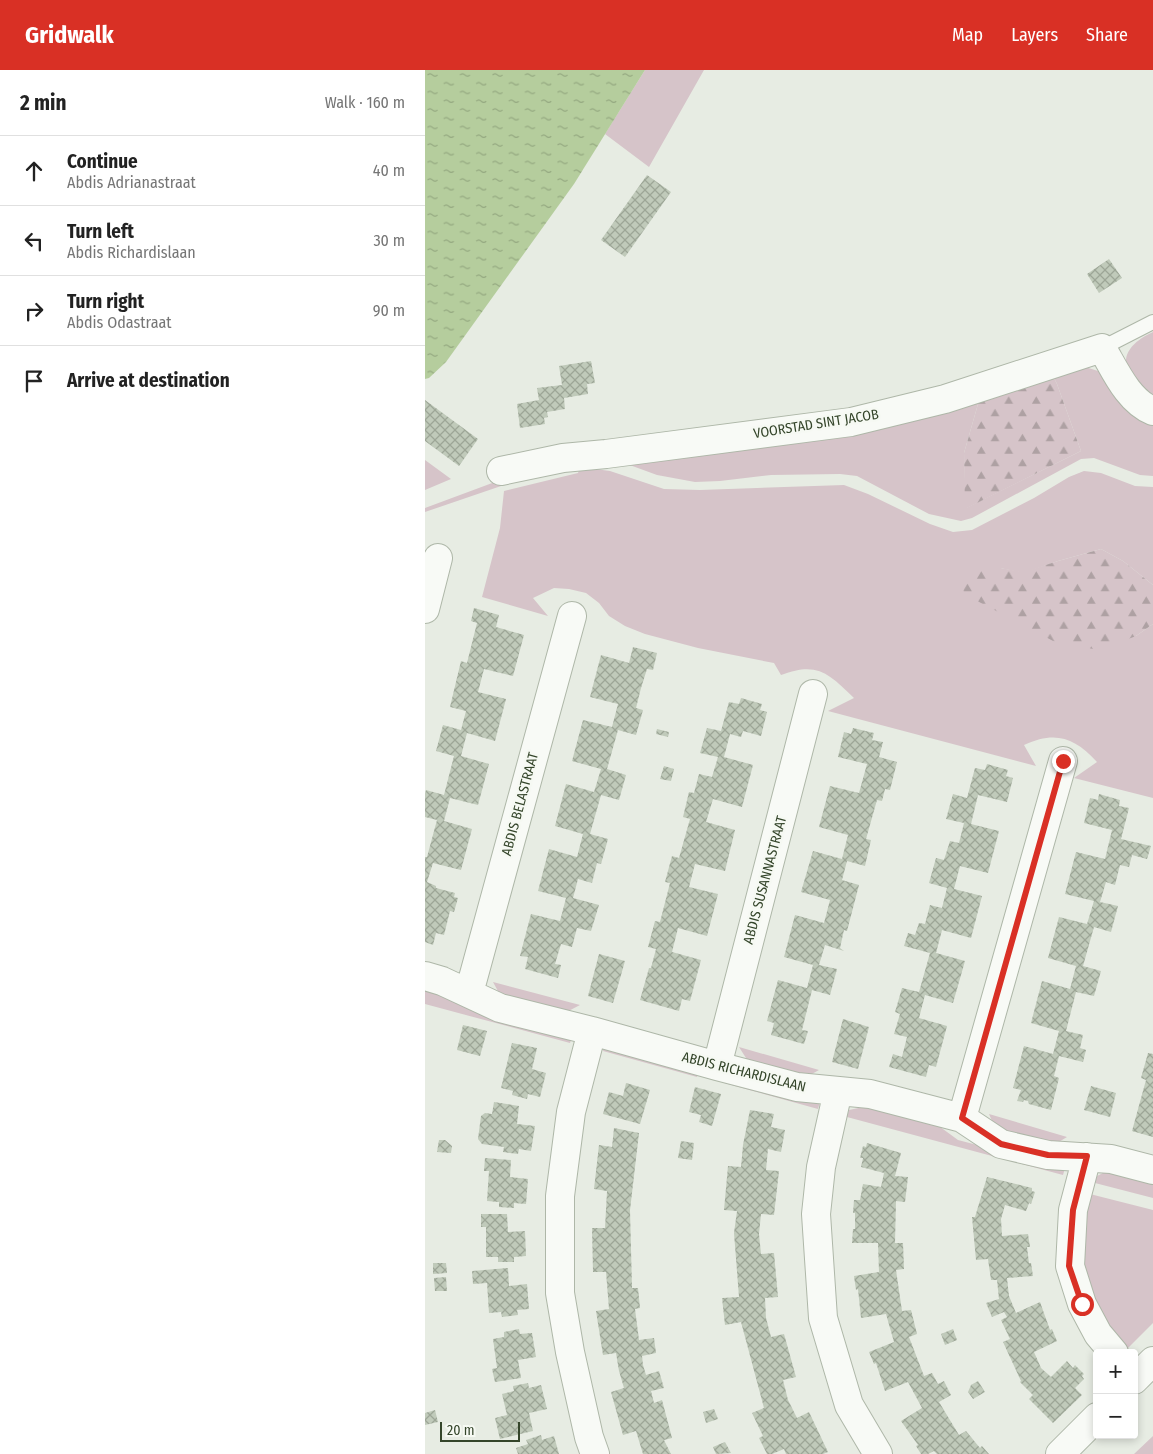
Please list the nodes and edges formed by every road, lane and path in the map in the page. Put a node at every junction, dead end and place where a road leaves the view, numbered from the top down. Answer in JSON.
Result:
{"nodes":[{"id":1,"x":1153,"y":322,"type":"edge"},
{"id":2,"x":1102,"y":348,"type":"junction"},
{"id":3,"x":1153,"y":411,"type":"edge"},
{"id":4,"x":501,"y":470,"type":"dead end"},
{"id":5,"x":438,"y":558,"type":"dead end"},
{"id":6,"x":425,"y":609,"type":"edge"},
{"id":7,"x":572,"y":616,"type":"dead end"},
{"id":8,"x":813,"y":694,"type":"dead end"},
{"id":9,"x":1063,"y":761,"type":"dead end"},
{"id":10,"x":425,"y":976,"type":"edge"},
{"id":11,"x":469,"y":993,"type":"junction"},
{"id":12,"x":592,"y":1032,"type":"junction"},
{"id":13,"x":717,"y":1066,"type":"junction"},
{"id":14,"x":838,"y":1091,"type":"junction"},
{"id":15,"x":962,"y":1118,"type":"junction"},
{"id":16,"x":1087,"y":1156,"type":"junction"},
{"id":17,"x":1153,"y":1170,"type":"edge"},
{"id":18,"x":1110,"y":1349,"type":"edge"},
{"id":19,"x":1093,"y":1421,"type":"edge"},
{"id":20,"x":595,"y":1454,"type":"edge"},
{"id":21,"x":878,"y":1454,"type":"edge"},
{"id":22,"x":1060,"y":1454,"type":"edge"}],
"edges":[{"from":1,"to":2,"type":"lane"},
{"from":2,"to":3,"type":"street"},
{"from":2,"to":4,"type":"street","name":"VOORSTAD SINT JACOB"},
{"from":5,"to":6,"type":"street"},
{"from":7,"to":11,"type":"street","name":"ABDIS BELASTRAAT"},
{"from":8,"to":13,"type":"street","name":"ABDIS SUSANNASTRAAT"},
{"from":9,"to":15,"type":"street"},
{"from":10,"to":11,"type":"street","name":"ABDIS RICHARDISLAAN"},
{"from":11,"to":12,"type":"street","name":"ABDIS RICHARDISLAAN"},
{"from":12,"to":13,"type":"street","name":"ABDIS RICHARDISLAAN"},
{"from":12,"to":20,"type":"street"},
{"from":13,"to":14,"type":"street","name":"ABDIS RICHARDISLAAN"},
{"from":14,"to":15,"type":"street","name":"ABDIS RICHARDISLAAN"},
{"from":14,"to":21,"type":"street"},
{"from":15,"to":16,"type":"street","name":"ABDIS RICHARDISLAAN"},
{"from":16,"to":17,"type":"street","name":"ABDIS RICHARDISLAAN"},
{"from":16,"to":18,"type":"street"},
{"from":19,"to":22,"type":"street"}]}
